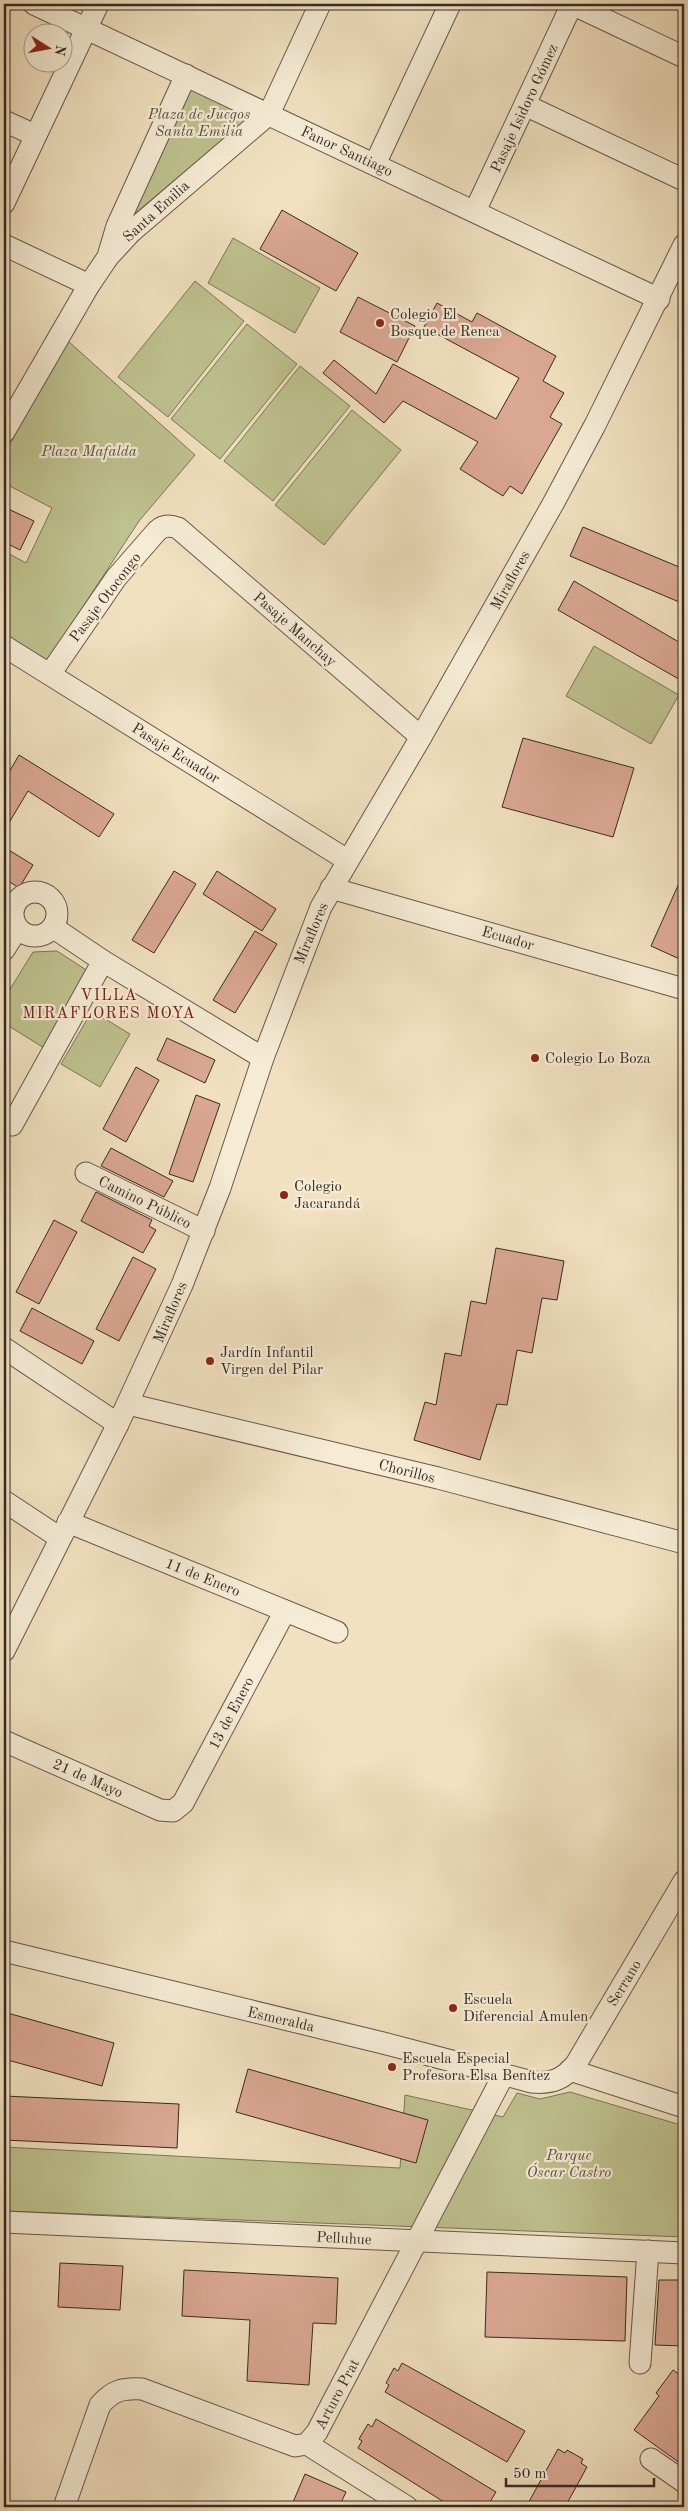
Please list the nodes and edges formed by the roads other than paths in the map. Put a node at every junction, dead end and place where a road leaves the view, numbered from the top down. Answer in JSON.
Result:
{"nodes":[{"id":1,"x":34,"y":4,"type":"edge"},
{"id":2,"x":98,"y":4,"type":"edge"},
{"id":3,"x":450,"y":4,"type":"edge"},
{"id":4,"x":572,"y":4,"type":"edge"},
{"id":5,"x":316,"y":5,"type":"edge"},
{"id":6,"x":86,"y":28,"type":"junction"},
{"id":7,"x":684,"y":57,"type":"edge"},
{"id":8,"x":186,"y":75,"type":"junction"},
{"id":9,"x":525,"y":105,"type":"junction"},
{"id":10,"x":269,"y":114,"type":"junction"},
{"id":11,"x":4,"y":121,"type":"edge"},
{"id":12,"x":35,"y":135,"type":"junction"},
{"id":13,"x":375,"y":164,"type":"junction"},
{"id":14,"x":684,"y":180,"type":"edge"},
{"id":15,"x":4,"y":203,"type":"edge"},
{"id":16,"x":475,"y":211,"type":"junction"},
{"id":17,"x":4,"y":245,"type":"edge"},
{"id":18,"x":684,"y":245,"type":"edge"},
{"id":19,"x":108,"y":257,"type":"junction"},
{"id":20,"x":89,"y":285,"type":"junction"},
{"id":21,"x":659,"y":299,"type":"junction"},
{"id":22,"x":12,"y":398,"type":"edge"},
{"id":23,"x":4,"y":432,"type":"edge"},
{"id":24,"x":166,"y":526,"type":"joint"},
{"id":25,"x":4,"y":646,"type":"edge"},
{"id":26,"x":50,"y":674,"type":"junction"},
{"id":27,"x":421,"y":737,"type":"junction"},
{"id":28,"x":347,"y":860,"type":"junction"},
{"id":29,"x":331,"y":888,"type":"junction"},
{"id":30,"x":10,"y":895,"type":"edge"},
{"id":31,"x":17,"y":928,"type":"junction"},
{"id":32,"x":54,"y":928,"type":"junction"},
{"id":33,"x":4,"y":950,"type":"edge"},
{"id":34,"x":103,"y":961,"type":"junction"},
{"id":35,"x":684,"y":989,"type":"edge"},
{"id":36,"x":263,"y":1058,"type":"junction"},
{"id":37,"x":6,"y":1128,"type":"edge"},
{"id":38,"x":86,"y":1173,"type":"dead end"},
{"id":39,"x":204,"y":1231,"type":"junction"},
{"id":40,"x":4,"y":1348,"type":"edge"},
{"id":41,"x":128,"y":1404,"type":"junction"},
{"id":42,"x":118,"y":1424,"type":"junction"},
{"id":43,"x":4,"y":1501,"type":"edge"},
{"id":44,"x":64,"y":1530,"type":"junction"},
{"id":45,"x":684,"y":1543,"type":"edge"},
{"id":46,"x":285,"y":1611,"type":"junction"},
{"id":47,"x":337,"y":1632,"type":"dead end"},
{"id":48,"x":4,"y":1651,"type":"edge"},
{"id":49,"x":4,"y":1741,"type":"edge"},
{"id":50,"x":173,"y":1811,"type":"joint"},
{"id":51,"x":684,"y":1881,"type":"edge"},
{"id":52,"x":4,"y":1951,"type":"edge"},
{"id":53,"x":504,"y":2074,"type":"junction"},
{"id":54,"x":564,"y":2075,"type":"junction"},
{"id":55,"x":684,"y":2107,"type":"edge"},
{"id":56,"x":4,"y":2222,"type":"edge"},
{"id":57,"x":417,"y":2242,"type":"junction"},
{"id":58,"x":648,"y":2251,"type":"junction"},
{"id":59,"x":684,"y":2252,"type":"edge"},
{"id":60,"x":640,"y":2362,"type":"dead end"},
{"id":61,"x":307,"y":2444,"type":"junction"},
{"id":62,"x":651,"y":2459,"type":"dead end"},
{"id":63,"x":684,"y":2482,"type":"edge"},
{"id":64,"x":64,"y":2507,"type":"edge"},
{"id":65,"x":407,"y":2507,"type":"edge"}],
"edges":[{"from":1,"to":6,"type":"street","name":"Fanor Santiago"},
{"from":2,"to":6,"type":"street"},
{"from":3,"to":13,"type":"street"},
{"from":4,"to":7,"type":"street"},
{"from":4,"to":9,"type":"street","name":"Pasaje Isidoro Gómez"},
{"from":5,"to":10,"type":"street","name":"Santa Emilia"},
{"from":6,"to":8,"type":"street","name":"Fanor Santiago"},
{"from":6,"to":12,"type":"street"},
{"from":8,"to":10,"type":"street","name":"Fanor Santiago"},
{"from":8,"to":19,"type":"street"},
{"from":9,"to":14,"type":"street"},
{"from":9,"to":16,"type":"street","name":"Pasaje Isidoro Gómez"},
{"from":10,"to":13,"type":"street","name":"Fanor Santiago"},
{"from":10,"to":19,"type":"street","name":"Santa Emilia"},
{"from":11,"to":12,"type":"street"},
{"from":12,"to":15,"type":"street"},
{"from":13,"to":16,"type":"street","name":"Fanor Santiago"},
{"from":16,"to":21,"type":"street","name":"Fanor Santiago"},
{"from":17,"to":20,"type":"street"},
{"from":18,"to":21,"type":"street","name":"Miraflores"},
{"from":19,"to":20,"type":"street","name":"Santa Emilia"},
{"from":20,"to":22,"type":"street","name":"Santa Emilia"},
{"from":21,"to":27,"type":"street","name":"Miraflores"},
{"from":22,"to":23,"type":"street","name":"Santa Emilia"},
{"from":24,"to":26,"type":"street","name":"Pasaje Otocongo"},
{"from":24,"to":27,"type":"street","name":"Pasaje Manchay"},
{"from":25,"to":26,"type":"street","name":"Pasaje Ecuador"},
{"from":26,"to":28,"type":"street","name":"Pasaje Ecuador"},
{"from":27,"to":28,"type":"street","name":"Miraflores"},
{"from":28,"to":29,"type":"street","name":"Miraflores"},
{"from":29,"to":35,"type":"street","name":"Ecuador"},
{"from":29,"to":36,"type":"street","name":"Miraflores"},
{"from":30,"to":31,"type":"street"},
{"from":30,"to":32,"type":"street"},
{"from":31,"to":32,"type":"street"},
{"from":31,"to":33,"type":"street"},
{"from":32,"to":34,"type":"street"},
{"from":34,"to":36,"type":"street"},
{"from":34,"to":37,"type":"street"},
{"from":36,"to":39,"type":"street","name":"Miraflores"},
{"from":38,"to":39,"type":"street","name":"Camino Público"},
{"from":39,"to":41,"type":"street","name":"Miraflores"},
{"from":40,"to":42,"type":"street"},
{"from":41,"to":42,"type":"street","name":"Miraflores"},
{"from":41,"to":45,"type":"street","name":"Chorillos"},
{"from":42,"to":44,"type":"street","name":"Miraflores"},
{"from":43,"to":44,"type":"street","name":"11 de Enero"},
{"from":44,"to":46,"type":"street","name":"11 de Enero"},
{"from":44,"to":48,"type":"street","name":"Miraflores"},
{"from":46,"to":47,"type":"street","name":"11 de Enero"},
{"from":46,"to":50,"type":"street","name":"13 de Enero"},
{"from":49,"to":50,"type":"street","name":"21 de Mayo"},
{"from":51,"to":54,"type":"street","name":"Serrano"},
{"from":52,"to":53,"type":"street","name":"Esmeralda"},
{"from":53,"to":54,"type":"street","name":"Esmeralda"},
{"from":53,"to":57,"type":"street","name":"Arturo Prat"},
{"from":54,"to":55,"type":"street"},
{"from":56,"to":57,"type":"street","name":"Pelluhue"},
{"from":57,"to":58,"type":"street","name":"Pelluhue"},
{"from":57,"to":61,"type":"street","name":"Arturo Prat"},
{"from":58,"to":59,"type":"street","name":"Pelluhue"},
{"from":58,"to":60,"type":"street"},
{"from":61,"to":64,"type":"street","name":"Arturo Prat"},
{"from":61,"to":65,"type":"street"},
{"from":62,"to":63,"type":"street"}]}
